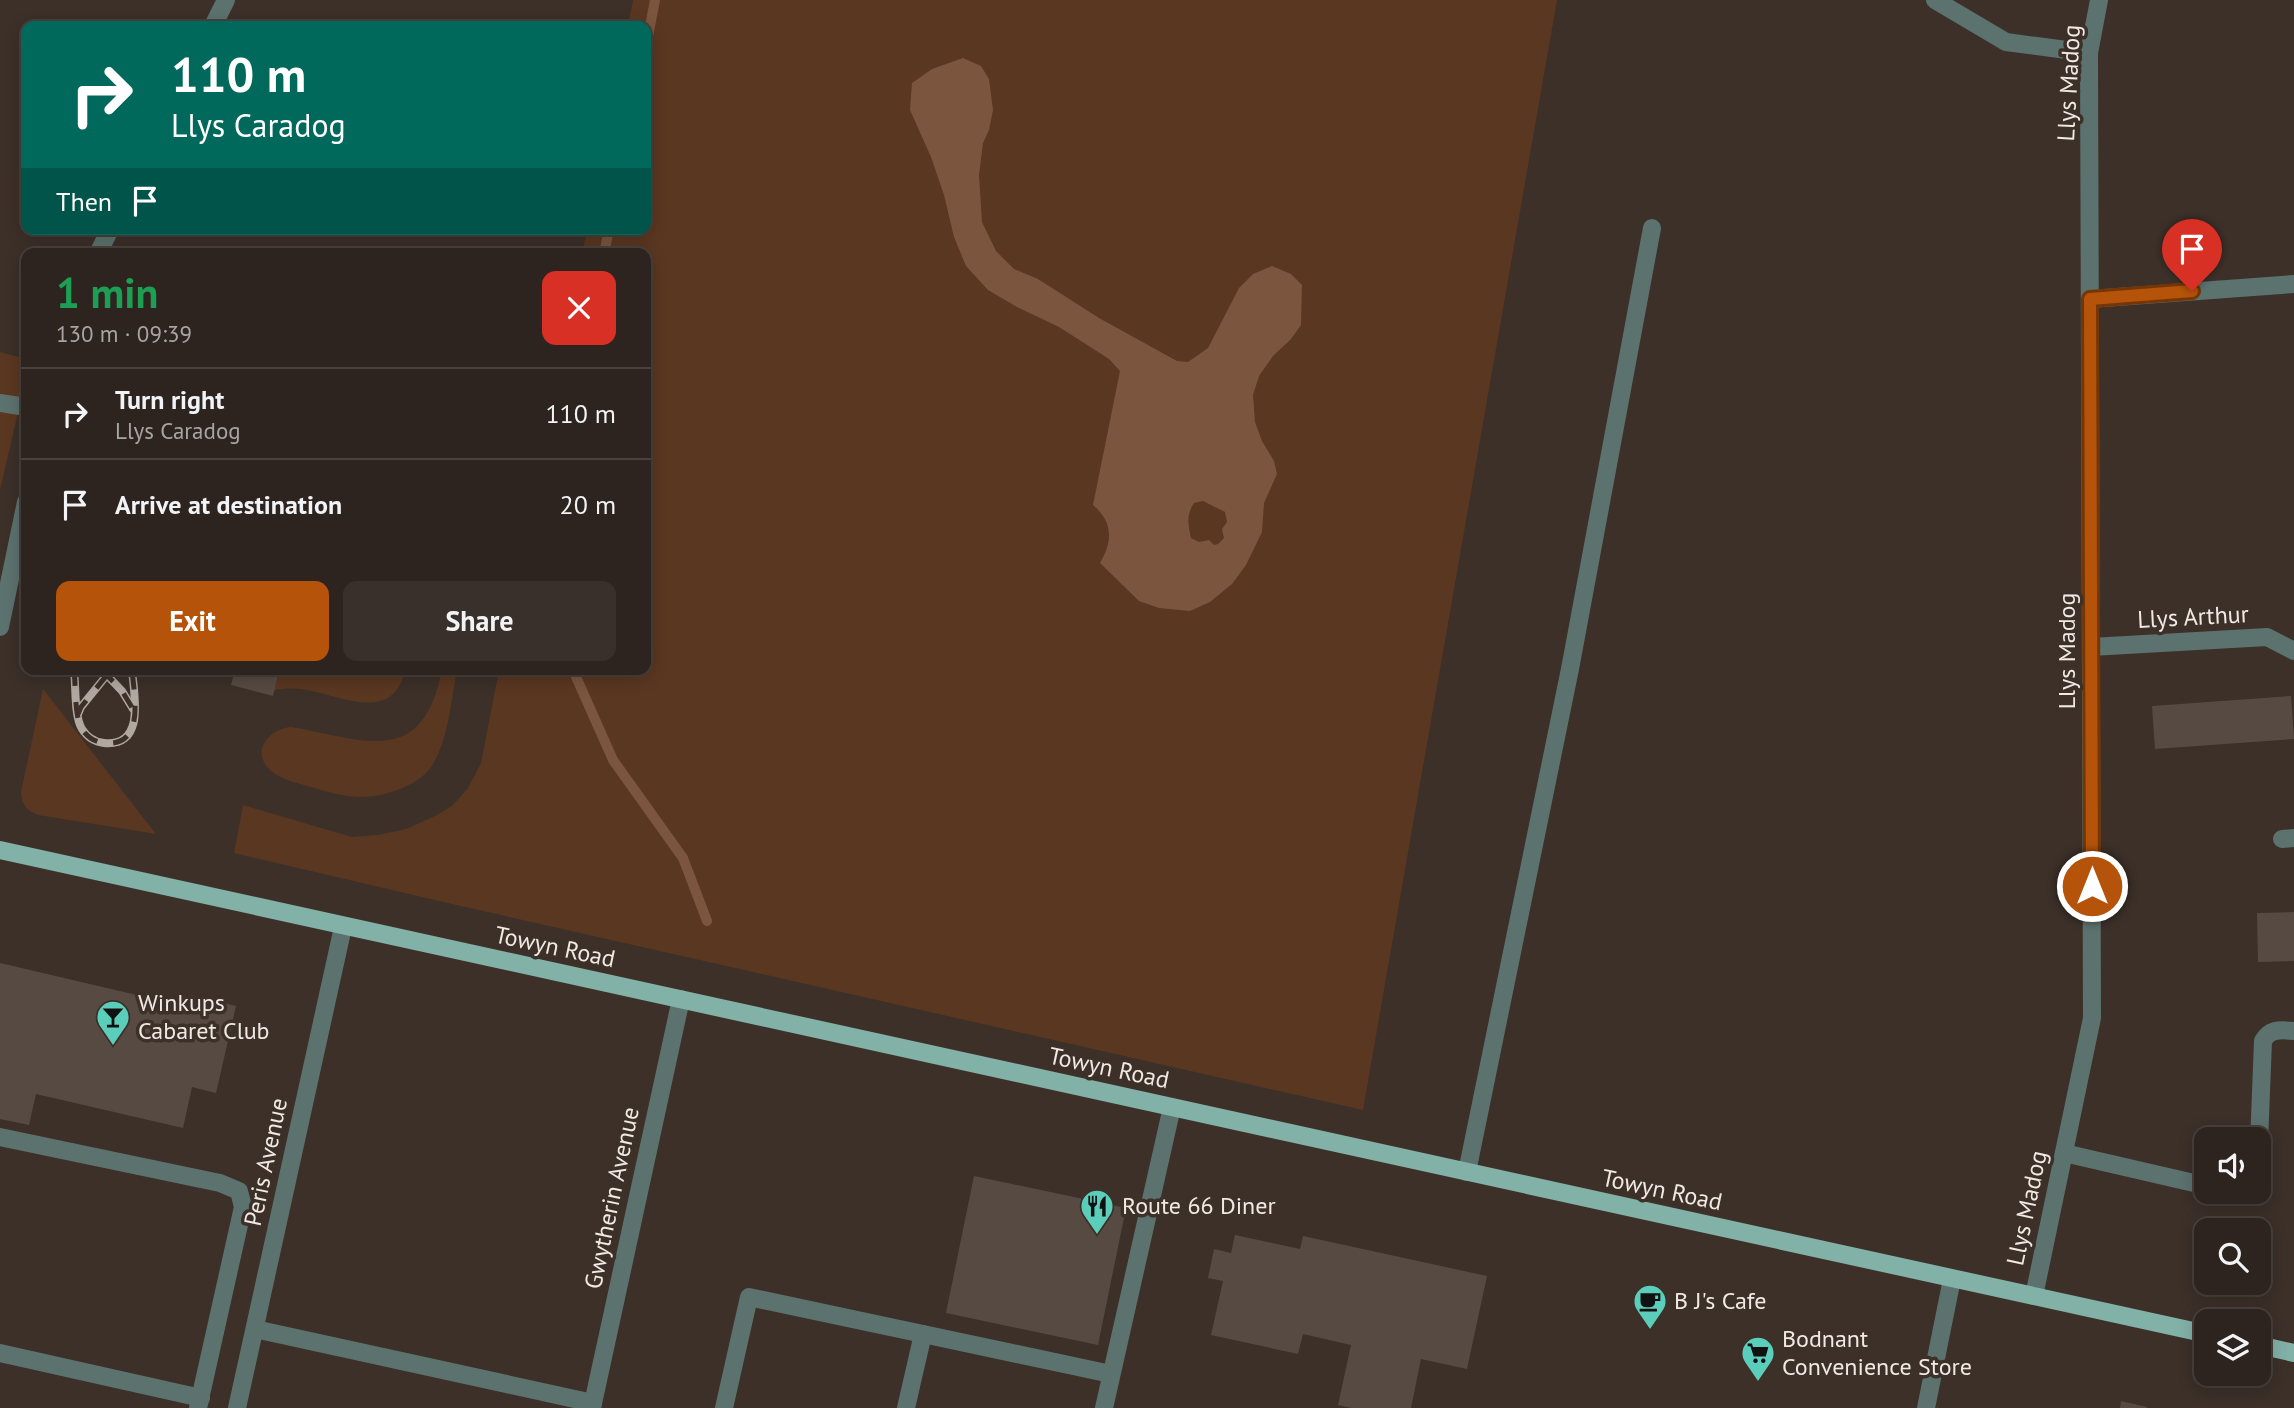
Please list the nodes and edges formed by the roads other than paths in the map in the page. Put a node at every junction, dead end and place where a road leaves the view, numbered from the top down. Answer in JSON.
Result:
{"nodes":[{"id":1,"x":226,"y":0,"type":"edge"},
{"id":2,"x":1935,"y":0,"type":"edge"},
{"id":3,"x":2099,"y":0,"type":"edge"},
{"id":4,"x":216,"y":21,"type":"edge"},
{"id":5,"x":2090,"y":53,"type":"junction"},
{"id":6,"x":1652,"y":228,"type":"dead end"},
{"id":7,"x":2294,"y":284,"type":"edge"},
{"id":8,"x":2090,"y":299,"type":"junction"},
{"id":9,"x":0,"y":403,"type":"edge"},
{"id":10,"x":21,"y":406,"type":"edge"},
{"id":11,"x":21,"y":526,"type":"edge"},
{"id":12,"x":0,"y":626,"type":"edge"},
{"id":13,"x":2091,"y":647,"type":"junction"},
{"id":14,"x":2294,"y":652,"type":"edge"},
{"id":15,"x":0,"y":850,"type":"edge"},
{"id":16,"x":343,"y":926,"type":"junction"},
{"id":17,"x":681,"y":999,"type":"junction"},
{"id":18,"x":2294,"y":1031,"type":"edge"},
{"id":19,"x":1172,"y":1107,"type":"junction"},
{"id":20,"x":2260,"y":1127,"type":"edge"},
{"id":21,"x":0,"y":1137,"type":"edge"},
{"id":22,"x":2064,"y":1153,"type":"junction"},
{"id":23,"x":1467,"y":1172,"type":"junction"},
{"id":24,"x":2194,"y":1183,"type":"edge"},
{"id":25,"x":1952,"y":1279,"type":"junction"},
{"id":26,"x":2034,"y":1296,"type":"junction"},
{"id":27,"x":255,"y":1329,"type":"junction"},
{"id":28,"x":2194,"y":1331,"type":"edge"},
{"id":29,"x":923,"y":1335,"type":"junction"},
{"id":30,"x":2271,"y":1348,"type":"edge"},
{"id":31,"x":0,"y":1353,"type":"edge"},
{"id":32,"x":2294,"y":1353,"type":"edge"},
{"id":33,"x":1111,"y":1374,"type":"junction"},
{"id":34,"x":200,"y":1403,"type":"edge"},
{"id":35,"x":592,"y":1406,"type":"edge"},
{"id":36,"x":237,"y":1408,"type":"edge"},
{"id":37,"x":724,"y":1408,"type":"edge"},
{"id":38,"x":906,"y":1408,"type":"edge"},
{"id":39,"x":1104,"y":1408,"type":"edge"},
{"id":40,"x":1926,"y":1408,"type":"edge"}],
"edges":[{"from":1,"to":4,"type":"street"},
{"from":2,"to":5,"type":"street"},
{"from":3,"to":5,"type":"street","name":"Llys Madog"},
{"from":5,"to":8,"type":"street","name":"Llys Madog"},
{"from":6,"to":23,"type":"street"},
{"from":7,"to":8,"type":"street"},
{"from":8,"to":13,"type":"street","name":"Llys Madog"},
{"from":9,"to":10,"type":"street"},
{"from":11,"to":12,"type":"street"},
{"from":13,"to":14,"type":"street","name":"Llys Arthur"},
{"from":13,"to":22,"type":"street","name":"Llys Madog"},
{"from":15,"to":16,"type":"main road","name":"Towyn Road"},
{"from":16,"to":17,"type":"main road","name":"Towyn Road"},
{"from":16,"to":27,"type":"street","name":"Peris Avenue"},
{"from":17,"to":19,"type":"main road","name":"Towyn Road"},
{"from":17,"to":35,"type":"street","name":"Gwytherin Avenue"},
{"from":18,"to":20,"type":"street"},
{"from":19,"to":23,"type":"main road","name":"Towyn Road"},
{"from":19,"to":33,"type":"street"},
{"from":21,"to":34,"type":"street"},
{"from":22,"to":24,"type":"street"},
{"from":22,"to":26,"type":"street","name":"Llys Madog"},
{"from":23,"to":25,"type":"main road","name":"Towyn Road"},
{"from":25,"to":26,"type":"main road","name":"Towyn Road"},
{"from":25,"to":40,"type":"street"},
{"from":26,"to":28,"type":"main road","name":"Towyn Road"},
{"from":27,"to":35,"type":"street"},
{"from":27,"to":36,"type":"street","name":"Peris Avenue"},
{"from":29,"to":33,"type":"street"},
{"from":29,"to":37,"type":"street"},
{"from":29,"to":38,"type":"street"},
{"from":30,"to":32,"type":"main road"},
{"from":31,"to":34,"type":"street"},
{"from":33,"to":39,"type":"street"}]}
